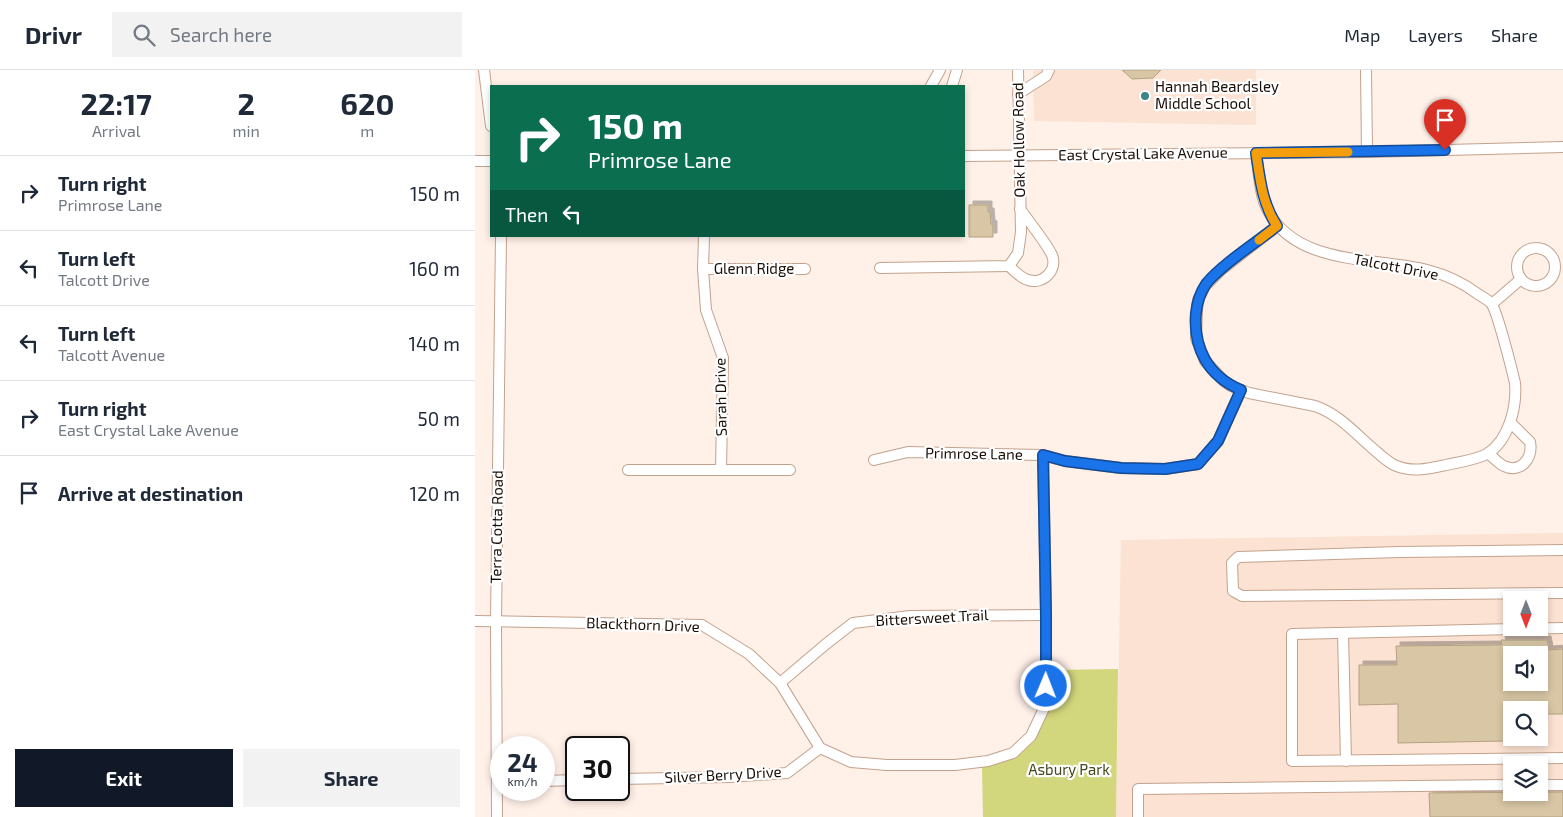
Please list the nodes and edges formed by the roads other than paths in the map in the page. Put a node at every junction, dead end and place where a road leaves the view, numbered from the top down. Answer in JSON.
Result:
{"nodes":[{"id":1,"x":484,"y":70,"type":"edge"},
{"id":2,"x":939,"y":70,"type":"edge"},
{"id":3,"x":957,"y":70,"type":"edge"},
{"id":4,"x":1018,"y":70,"type":"edge"},
{"id":5,"x":1049,"y":70,"type":"edge"},
{"id":6,"x":1366,"y":71,"type":"dead end"},
{"id":7,"x":932,"y":85,"type":"edge"},
{"id":8,"x":953,"y":85,"type":"edge"},
{"id":9,"x":1018,"y":94,"type":"junction"},
{"id":10,"x":490,"y":118,"type":"edge"},
{"id":11,"x":1563,"y":147,"type":"edge"},
{"id":12,"x":1367,"y":152,"type":"junction"},
{"id":13,"x":1256,"y":153,"type":"junction"},
{"id":14,"x":965,"y":156,"type":"edge"},
{"id":15,"x":1019,"y":156,"type":"junction"},
{"id":16,"x":475,"y":161,"type":"edge"},
{"id":17,"x":490,"y":161,"type":"edge"},
{"id":18,"x":1021,"y":209,"type":"junction"},
{"id":19,"x":1277,"y":226,"type":"junction"},
{"id":20,"x":501,"y":237,"type":"edge"},
{"id":21,"x":704,"y":237,"type":"edge"},
{"id":22,"x":1009,"y":266,"type":"junction"},
{"id":23,"x":880,"y":268,"type":"dead end"},
{"id":24,"x":703,"y":269,"type":"junction"},
{"id":25,"x":805,"y":269,"type":"dead end"},
{"id":26,"x":1521,"y":279,"type":"dead end"},
{"id":27,"x":1492,"y":304,"type":"junction"},
{"id":28,"x":1241,"y":390,"type":"junction"},
{"id":29,"x":1510,"y":422,"type":"junction"},
{"id":30,"x":1488,"y":453,"type":"junction"},
{"id":31,"x":1043,"y":455,"type":"junction"},
{"id":32,"x":874,"y":460,"type":"dead end"},
{"id":33,"x":628,"y":470,"type":"dead end"},
{"id":34,"x":721,"y":470,"type":"junction"},
{"id":35,"x":790,"y":470,"type":"dead end"},
{"id":36,"x":1563,"y":550,"type":"edge"},
{"id":37,"x":1563,"y":593,"type":"edge"},
{"id":38,"x":1046,"y":615,"type":"junction"},
{"id":39,"x":475,"y":621,"type":"edge"},
{"id":40,"x":496,"y":621,"type":"junction"},
{"id":41,"x":1563,"y":628,"type":"edge"},
{"id":42,"x":1343,"y":633,"type":"junction"},
{"id":43,"x":780,"y":683,"type":"junction"},
{"id":44,"x":498,"y":736,"type":"edge"},
{"id":45,"x":820,"y":748,"type":"junction"},
{"id":46,"x":1563,"y":758,"type":"edge"},
{"id":47,"x":1346,"y":760,"type":"junction"},
{"id":48,"x":630,"y":779,"type":"edge"},
{"id":49,"x":1503,"y":785,"type":"edge"},
{"id":50,"x":1548,"y":785,"type":"edge"},
{"id":51,"x":1563,"y":785,"type":"edge"},
{"id":52,"x":498,"y":801,"type":"edge"},
{"id":53,"x":497,"y":817,"type":"edge"},
{"id":54,"x":1138,"y":817,"type":"edge"}],
"edges":[{"from":1,"to":10,"type":"street"},
{"from":2,"to":7,"type":"street"},
{"from":3,"to":8,"type":"street"},
{"from":4,"to":9,"type":"street","name":"Oak Hollow Road"},
{"from":5,"to":9,"type":"street"},
{"from":6,"to":12,"type":"street"},
{"from":9,"to":15,"type":"street","name":"Oak Hollow Road"},
{"from":11,"to":12,"type":"street","name":"East Crystal Lake Avenue"},
{"from":12,"to":13,"type":"street","name":"East Crystal Lake Avenue"},
{"from":13,"to":15,"type":"street","name":"East Crystal Lake Avenue"},
{"from":13,"to":19,"type":"street"},
{"from":14,"to":15,"type":"street","name":"East Crystal Lake Avenue"},
{"from":15,"to":18,"type":"street","name":"Oak Hollow Road"},
{"from":16,"to":17,"type":"street"},
{"from":18,"to":22,"type":"street","name":"Oak Hollow Road"},
{"from":18,"to":22,"type":"street","name":"Oak Hollow Road"},
{"from":19,"to":27,"type":"street","name":"Talcott Drive"},
{"from":19,"to":28,"type":"street"},
{"from":20,"to":40,"type":"street","name":"Terra Cotta Road"},
{"from":21,"to":24,"type":"street","name":"Sarah Drive"},
{"from":22,"to":23,"type":"street"},
{"from":24,"to":25,"type":"street","name":"Glenn Ridge"},
{"from":24,"to":34,"type":"street","name":"Sarah Drive"},
{"from":26,"to":27,"type":"street"},
{"from":27,"to":29,"type":"street"},
{"from":28,"to":30,"type":"street"},
{"from":28,"to":31,"type":"street","name":"Primrose Lane"},
{"from":29,"to":30,"type":"street"},
{"from":29,"to":30,"type":"street"},
{"from":31,"to":32,"type":"street","name":"Primrose Lane"},
{"from":31,"to":38,"type":"street"},
{"from":33,"to":34,"type":"street"},
{"from":34,"to":35,"type":"street"},
{"from":36,"to":37,"type":"street"},
{"from":38,"to":43,"type":"street","name":"Bittersweet Trail"},
{"from":38,"to":45,"type":"street"},
{"from":39,"to":40,"type":"street","name":"Blackthorn Drive"},
{"from":40,"to":43,"type":"street","name":"Blackthorn Drive"},
{"from":40,"to":44,"type":"street","name":"Terra Cotta Road"},
{"from":41,"to":42,"type":"street"},
{"from":42,"to":47,"type":"street"},
{"from":42,"to":47,"type":"street"},
{"from":43,"to":45,"type":"street","name":"Blackthorn Drive"},
{"from":45,"to":48,"type":"street","name":"Silver Berry Drive"},
{"from":46,"to":47,"type":"street"},
{"from":49,"to":54,"type":"street"},
{"from":50,"to":51,"type":"street"},
{"from":52,"to":53,"type":"street","name":"Terra Cotta Road"}]}
